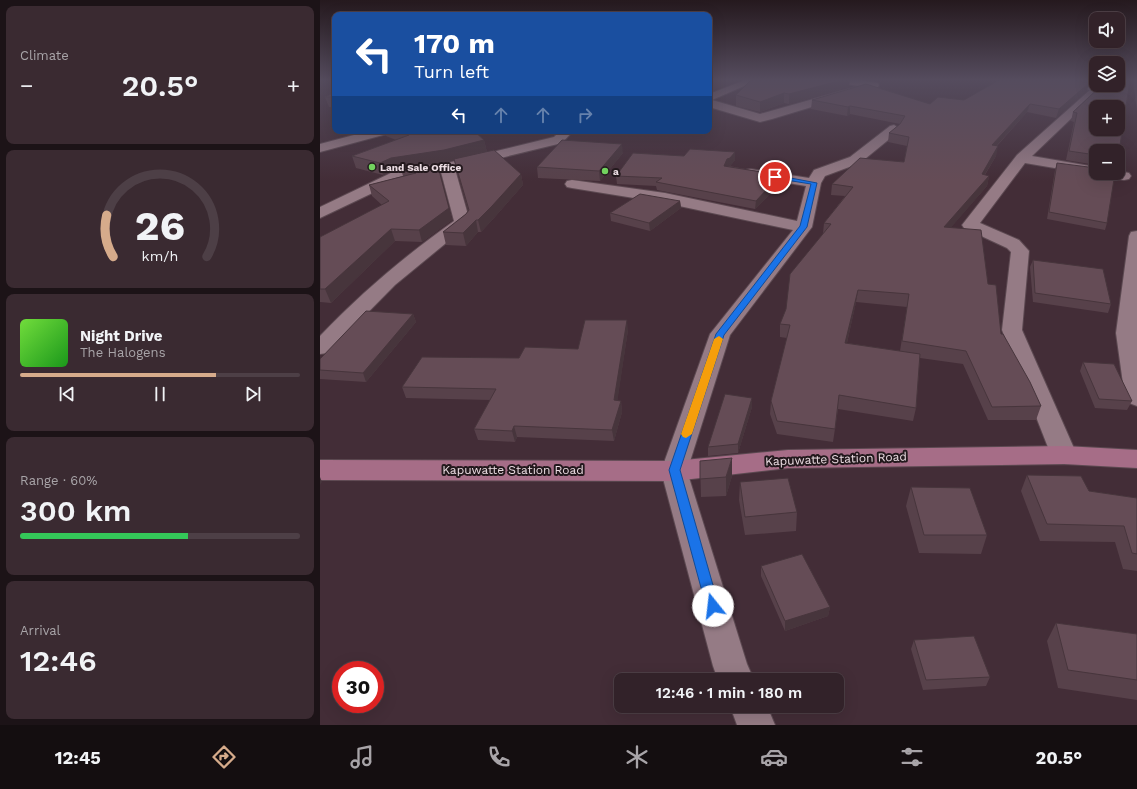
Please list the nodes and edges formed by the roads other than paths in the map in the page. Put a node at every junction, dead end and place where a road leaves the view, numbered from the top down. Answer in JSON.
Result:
{"nodes":[{"id":1,"x":746,"y":114,"type":"edge"},
{"id":2,"x":779,"y":114,"type":"edge"},
{"id":3,"x":1070,"y":114,"type":"edge"},
{"id":4,"x":894,"y":129,"type":"edge"},
{"id":5,"x":372,"y":134,"type":"edge"},
{"id":6,"x":564,"y":134,"type":"edge"},
{"id":7,"x":320,"y":148,"type":"edge"},
{"id":8,"x":1022,"y":158,"type":"junction"},
{"id":9,"x":447,"y":167,"type":"junction"},
{"id":10,"x":1089,"y":170,"type":"edge"},
{"id":11,"x":733,"y":171,"type":"edge"},
{"id":12,"x":814,"y":183,"type":"junction"},
{"id":13,"x":572,"y":184,"type":"dead end"},
{"id":14,"x":320,"y":212,"type":"edge"},
{"id":15,"x":804,"y":227,"type":"junction"},
{"id":16,"x":1137,"y":236,"type":"edge"},
{"id":17,"x":324,"y":338,"type":"edge"},
{"id":18,"x":1137,"y":398,"type":"edge"},
{"id":19,"x":1064,"y":455,"type":"junction"},
{"id":20,"x":1137,"y":459,"type":"edge"},
{"id":21,"x":320,"y":470,"type":"edge"},
{"id":22,"x":674,"y":470,"type":"junction"},
{"id":23,"x":733,"y":673,"type":"edge"},
{"id":24,"x":751,"y":713,"type":"edge"},
{"id":25,"x":756,"y":725,"type":"edge"}],
"edges":[{"from":1,"to":2,"type":"street"},
{"from":3,"to":8,"type":"street"},
{"from":4,"to":12,"type":"street"},
{"from":5,"to":7,"type":"street"},
{"from":6,"to":9,"type":"street"},
{"from":8,"to":10,"type":"street"},
{"from":8,"to":19,"type":"street"},
{"from":9,"to":14,"type":"street"},
{"from":9,"to":17,"type":"street"},
{"from":11,"to":12,"type":"street"},
{"from":12,"to":15,"type":"street"},
{"from":13,"to":15,"type":"street"},
{"from":15,"to":22,"type":"street"},
{"from":16,"to":18,"type":"street"},
{"from":19,"to":20,"type":"street","name":"Kapuwatte Station Road"},
{"from":19,"to":22,"type":"street","name":"Kapuwatte Station Road"},
{"from":21,"to":22,"type":"street","name":"Kapuwatte Station Road"},
{"from":22,"to":23,"type":"street"},
{"from":24,"to":25,"type":"street"}]}
